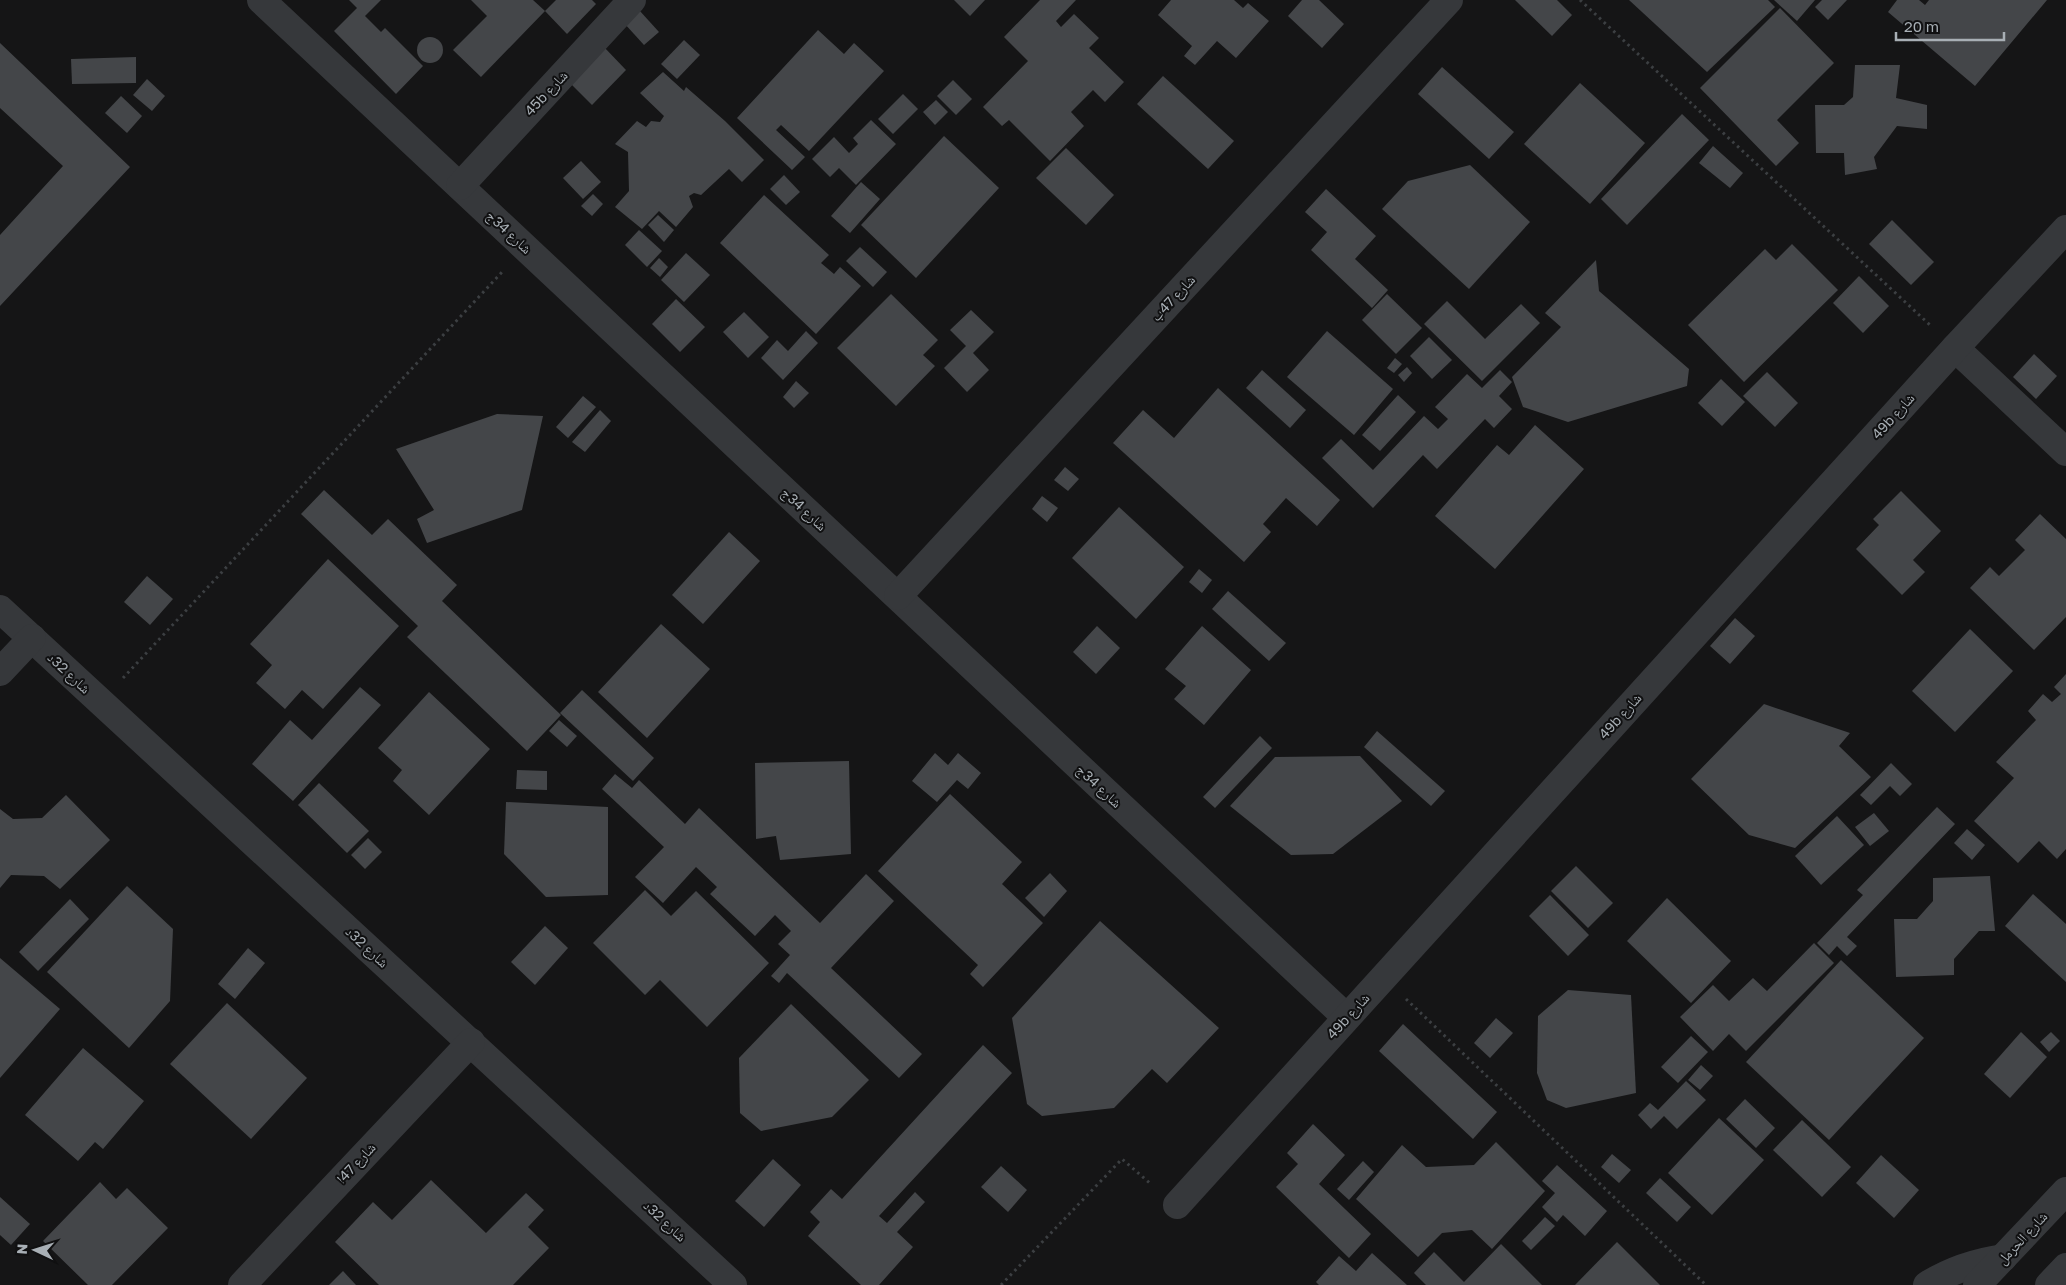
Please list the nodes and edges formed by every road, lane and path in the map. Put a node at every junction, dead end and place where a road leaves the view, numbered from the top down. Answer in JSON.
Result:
{"nodes":[{"id":1,"x":261,"y":0,"type":"edge"},
{"id":2,"x":632,"y":0,"type":"edge"},
{"id":3,"x":1449,"y":0,"type":"edge"},
{"id":4,"x":1580,"y":0,"type":"edge"},
{"id":5,"x":460,"y":186,"type":"junction"},
{"id":6,"x":2066,"y":229,"type":"edge"},
{"id":7,"x":525,"y":247,"type":"junction"},
{"id":8,"x":1955,"y":348,"type":"junction"},
{"id":9,"x":2066,"y":452,"type":"edge"},
{"id":10,"x":898,"y":596,"type":"junction"},
{"id":11,"x":0,"y":609,"type":"edge"},
{"id":12,"x":32,"y":638,"type":"junction"},
{"id":13,"x":0,"y":672,"type":"edge"},
{"id":14,"x":101,"y":702,"type":"junction"},
{"id":15,"x":1383,"y":977,"type":"junction"},
{"id":16,"x":1346,"y":1017,"type":"junction"},
{"id":17,"x":471,"y":1042,"type":"junction"},
{"id":18,"x":2066,"y":1191,"type":"edge"},
{"id":19,"x":1177,"y":1205,"type":"joint"},
{"id":20,"x":2003,"y":1258,"type":"junction"},
{"id":21,"x":2066,"y":1267,"type":"edge"},
{"id":22,"x":242,"y":1285,"type":"edge"},
{"id":23,"x":733,"y":1285,"type":"edge"},
{"id":24,"x":1001,"y":1285,"type":"edge"},
{"id":25,"x":1706,"y":1285,"type":"edge"},
{"id":26,"x":1927,"y":1285,"type":"edge"},
{"id":27,"x":1977,"y":1285,"type":"edge"},
{"id":28,"x":2049,"y":1285,"type":"edge"}],
"edges":[{"from":1,"to":5,"type":"street","name":"شارع 34ج"},
{"from":2,"to":5,"type":"street","name":"45b شارع"},
{"from":3,"to":10,"type":"street","name":"شارع 47ب"},
{"from":4,"to":8,"type":"path"},
{"from":5,"to":7,"type":"street","name":"شارع 34ج"},
{"from":6,"to":8,"type":"street","name":"49b شارع"},
{"from":7,"to":10,"type":"street","name":"شارع 34ج"},
{"from":7,"to":14,"type":"path"},
{"from":8,"to":9,"type":"street"},
{"from":8,"to":15,"type":"street","name":"49b شارع"},
{"from":10,"to":16,"type":"street","name":"شارع 34ج"},
{"from":11,"to":12,"type":"street","name":"شارع 32د"},
{"from":12,"to":13,"type":"street"},
{"from":12,"to":14,"type":"street","name":"شارع 32د"},
{"from":14,"to":17,"type":"street","name":"شارع 32د"},
{"from":15,"to":16,"type":"street","name":"49b شارع"},
{"from":15,"to":25,"type":"path"},
{"from":16,"to":19,"type":"street","name":"49b شارع"},
{"from":17,"to":22,"type":"street","name":"شارع 47ا"},
{"from":17,"to":23,"type":"street","name":"شارع 32د"},
{"from":18,"to":20,"type":"street","name":"شارع الحرمل"},
{"from":19,"to":24,"type":"path"},
{"from":20,"to":26,"type":"street"},
{"from":20,"to":27,"type":"street","name":"شارع الحرمل"},
{"from":21,"to":28,"type":"street"}]}
